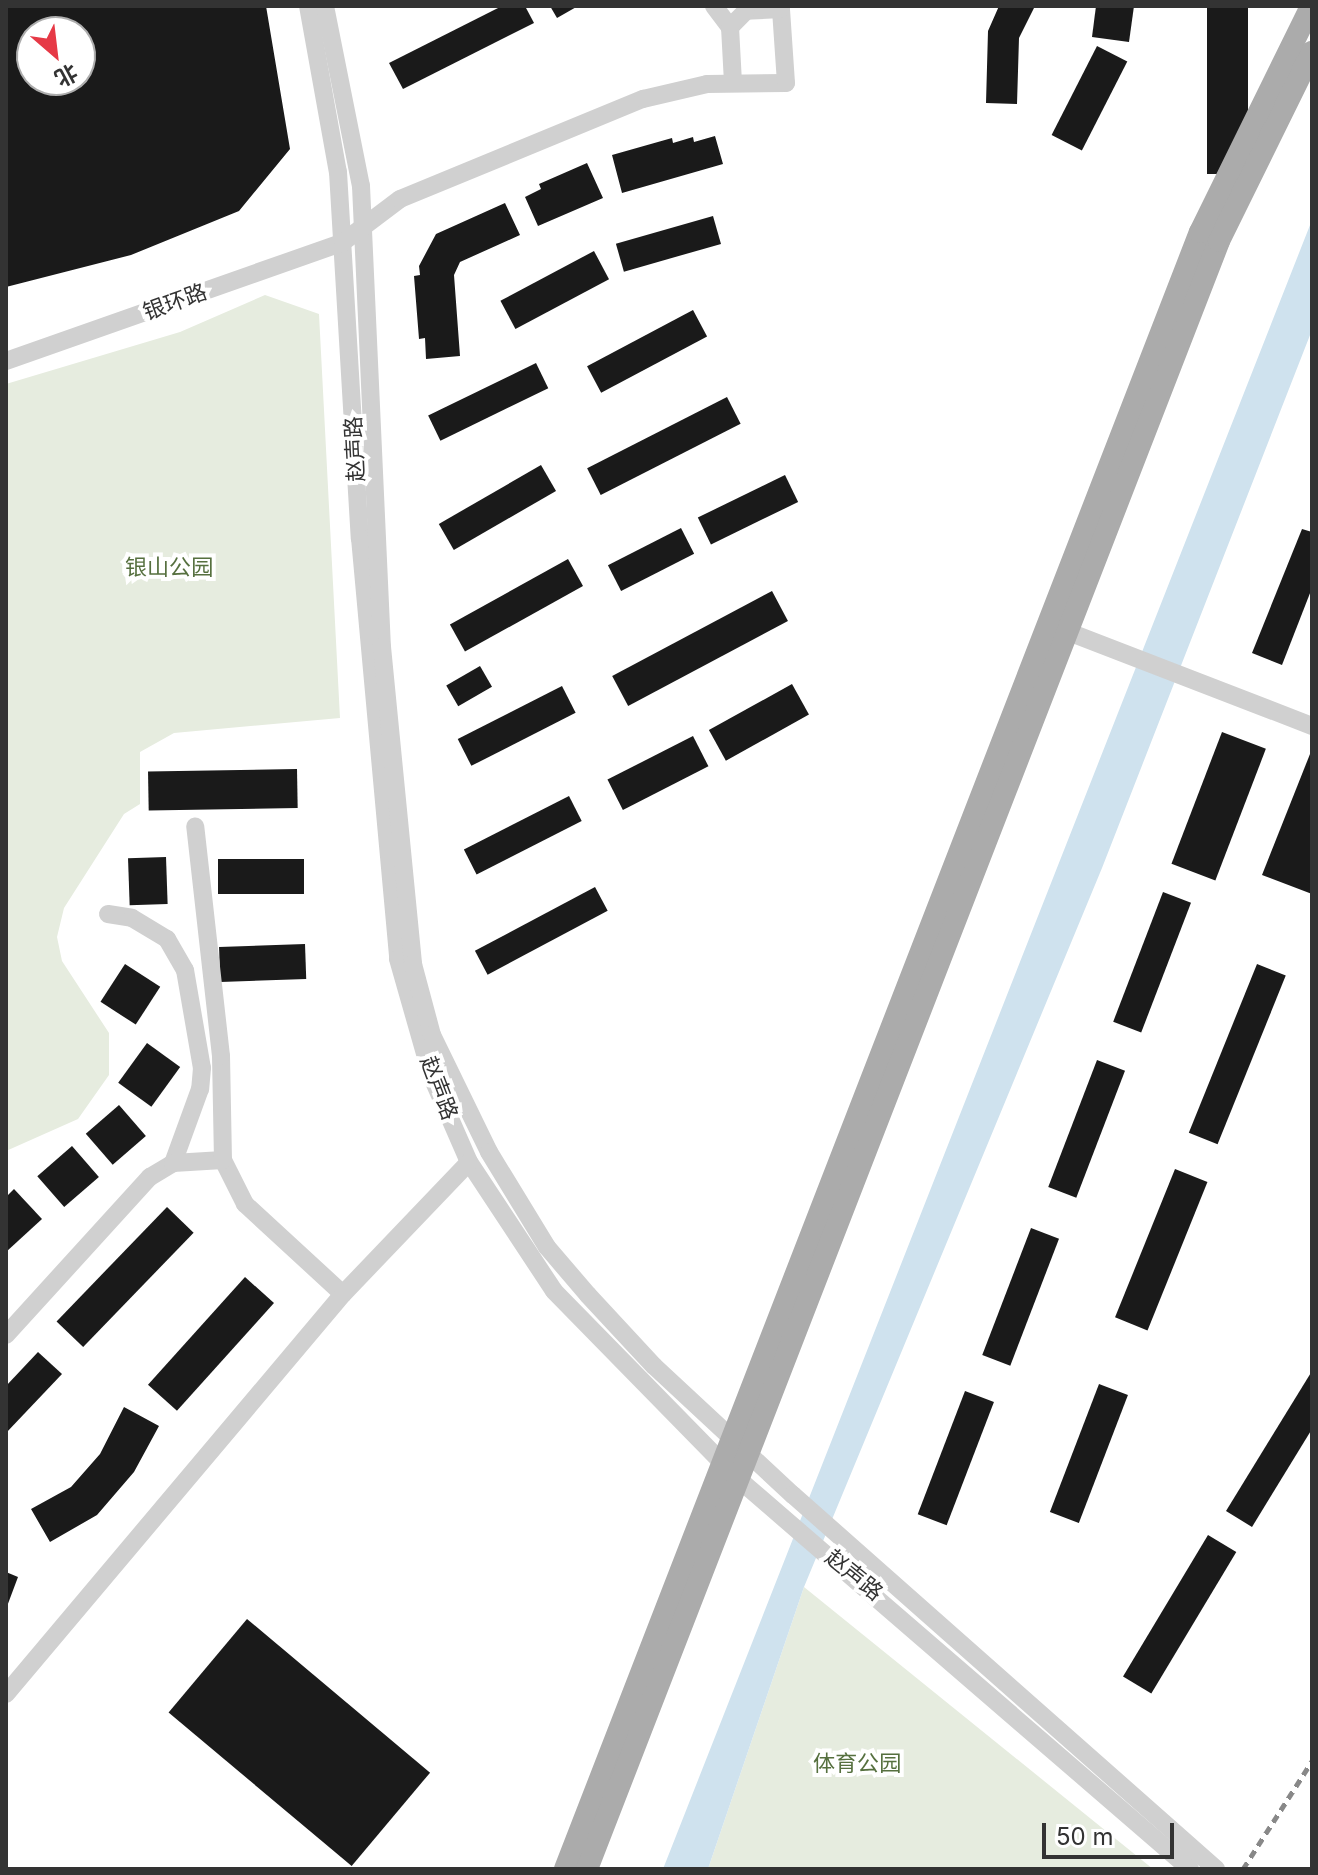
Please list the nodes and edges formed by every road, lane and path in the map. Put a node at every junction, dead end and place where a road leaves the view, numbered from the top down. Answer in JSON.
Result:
{"nodes":[{"id":1,"x":308,"y":6,"type":"edge"},
{"id":2,"x":325,"y":6,"type":"edge"},
{"id":3,"x":714,"y":6,"type":"edge"},
{"id":4,"x":1311,"y":6,"type":"edge"},
{"id":5,"x":782,"y":7,"type":"edge"},
{"id":6,"x":730,"y":27,"type":"junction"},
{"id":7,"x":1312,"y":52,"type":"edge"},
{"id":8,"x":733,"y":83,"type":"junction"},
{"id":9,"x":362,"y":226,"type":"junction"},
{"id":10,"x":343,"y":242,"type":"junction"},
{"id":11,"x":6,"y":361,"type":"edge"},
{"id":12,"x":1066,"y":631,"type":"junction"},
{"id":13,"x":1312,"y":726,"type":"edge"},
{"id":14,"x":195,"y":826,"type":"dead end"},
{"id":15,"x":108,"y":914,"type":"dead end"},
{"id":16,"x":223,"y":1160,"type":"junction"},
{"id":17,"x":469,"y":1162,"type":"junction"},
{"id":18,"x":173,"y":1163,"type":"junction"},
{"id":19,"x":343,"y":1294,"type":"junction"},
{"id":20,"x":6,"y":1335,"type":"edge"},
{"id":21,"x":729,"y":1436,"type":"junction"},
{"id":22,"x":746,"y":1452,"type":"junction"},
{"id":23,"x":720,"y":1460,"type":"junction"},
{"id":24,"x":736,"y":1477,"type":"junction"},
{"id":25,"x":6,"y":1694,"type":"edge"},
{"id":26,"x":565,"y":1869,"type":"edge"},
{"id":27,"x":587,"y":1869,"type":"edge"},
{"id":28,"x":1190,"y":1869,"type":"edge"},
{"id":29,"x":1216,"y":1869,"type":"edge"}],
"edges":[{"from":1,"to":10,"type":"street","name":"赵声路"},
{"from":2,"to":9,"type":"street"},
{"from":3,"to":6,"type":"street"},
{"from":4,"to":21,"type":"main road"},
{"from":5,"to":6,"type":"street"},
{"from":5,"to":8,"type":"street"},
{"from":6,"to":8,"type":"street"},
{"from":7,"to":12,"type":"main road"},
{"from":8,"to":9,"type":"street"},
{"from":9,"to":10,"type":"street"},
{"from":9,"to":21,"type":"street"},
{"from":10,"to":11,"type":"street","name":"银环路"},
{"from":10,"to":17,"type":"street","name":"赵声路"},
{"from":12,"to":13,"type":"street"},
{"from":12,"to":22,"type":"main road"},
{"from":14,"to":16,"type":"street"},
{"from":15,"to":18,"type":"street"},
{"from":16,"to":18,"type":"street"},
{"from":16,"to":19,"type":"street"},
{"from":17,"to":19,"type":"street"},
{"from":17,"to":23,"type":"street","name":"赵声路"},
{"from":18,"to":20,"type":"street"},
{"from":19,"to":25,"type":"street"},
{"from":21,"to":22,"type":"street"},
{"from":21,"to":23,"type":"main road"},
{"from":22,"to":24,"type":"main road"},
{"from":22,"to":29,"type":"street"},
{"from":23,"to":24,"type":"street","name":"赵声路"},
{"from":23,"to":26,"type":"main road"},
{"from":24,"to":27,"type":"main road"},
{"from":24,"to":28,"type":"street","name":"赵声路"}]}
